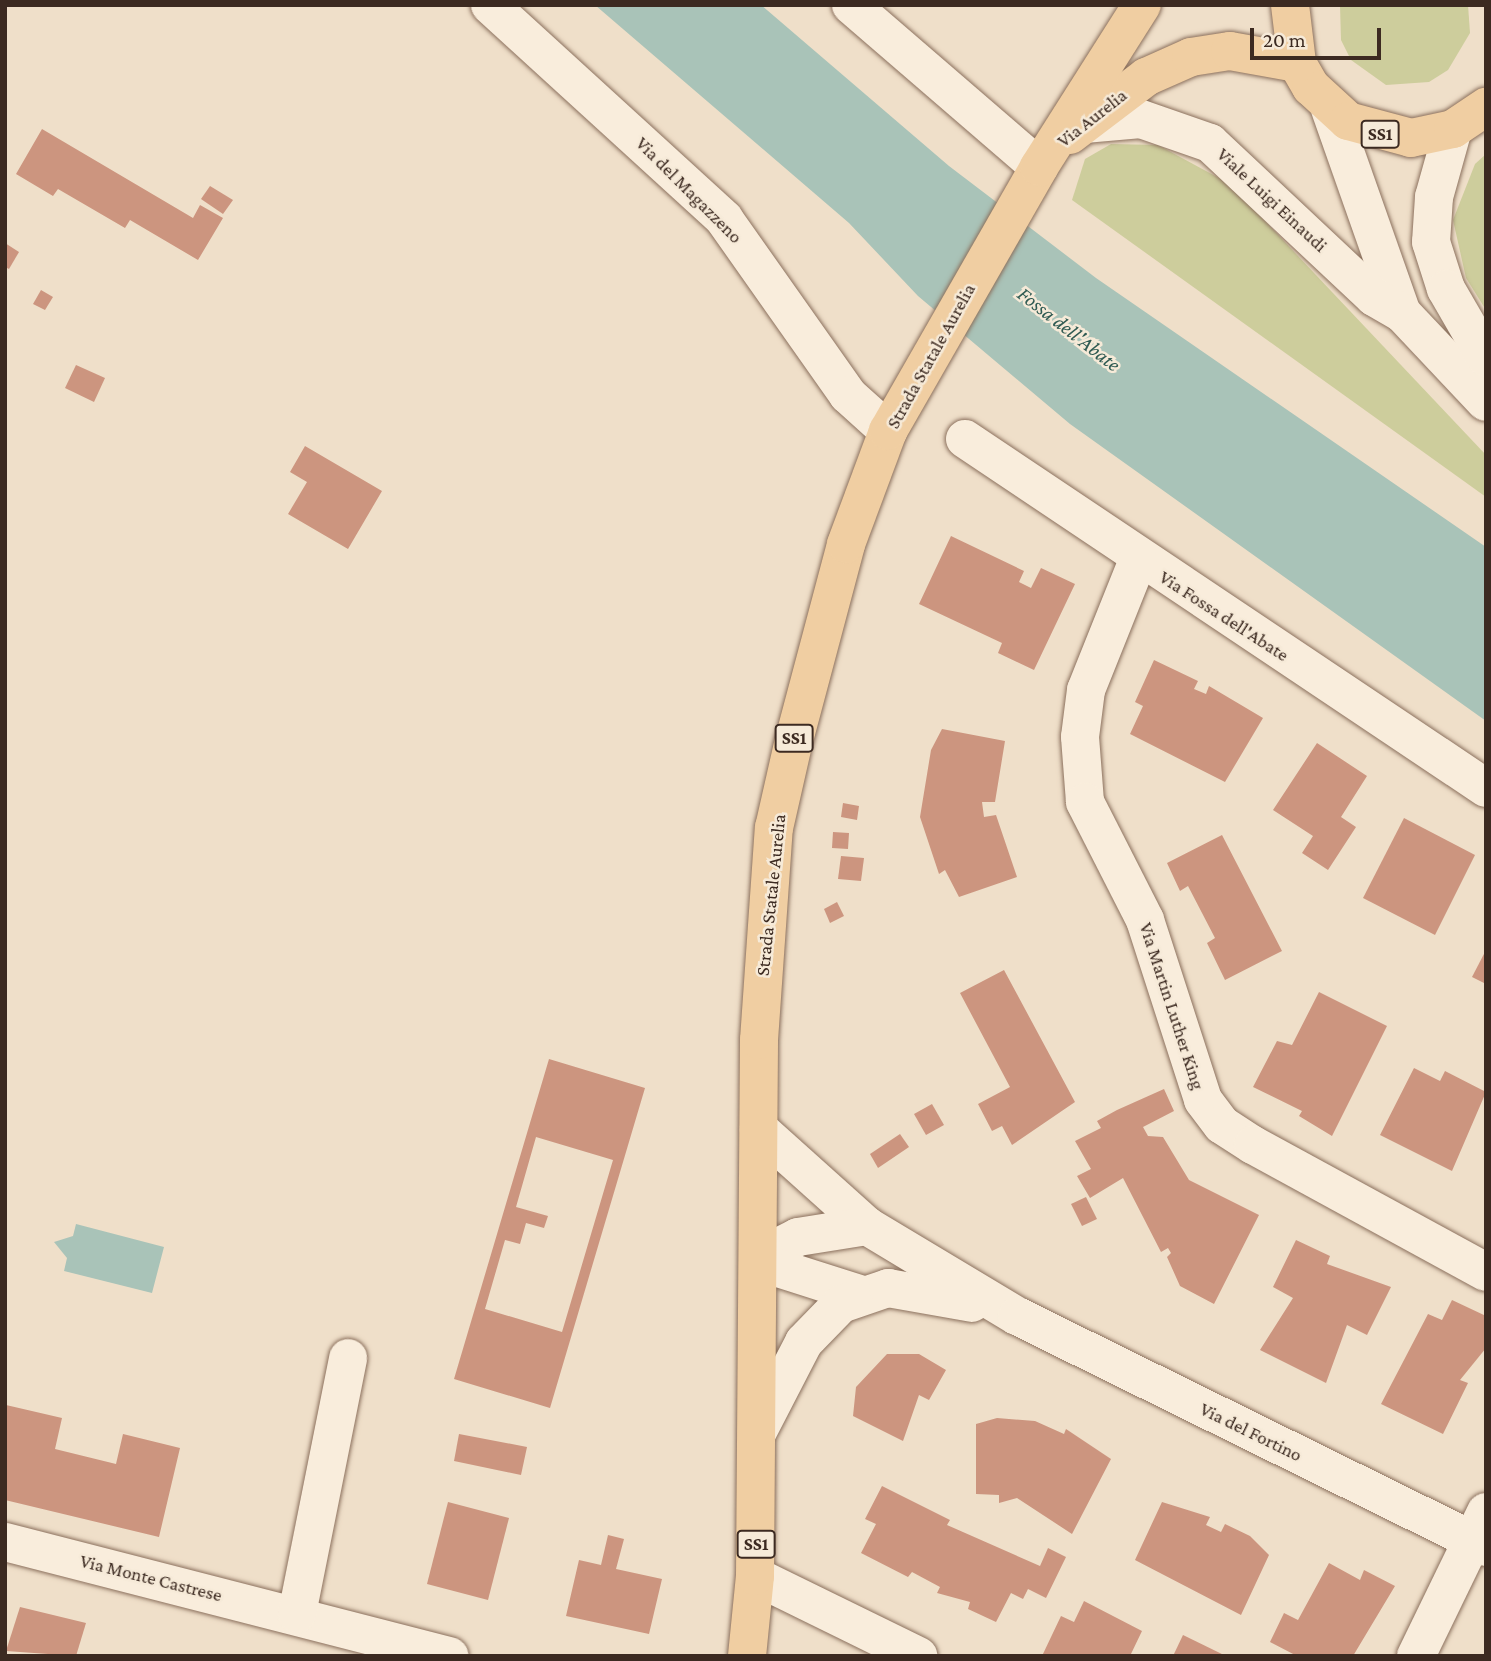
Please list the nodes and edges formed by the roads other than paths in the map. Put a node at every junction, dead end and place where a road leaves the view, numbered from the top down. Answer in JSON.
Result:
{"nodes":[{"id":1,"x":490,"y":5,"type":"edge"},
{"id":2,"x":851,"y":5,"type":"edge"},
{"id":3,"x":1142,"y":5,"type":"edge"},
{"id":4,"x":1290,"y":5,"type":"edge"},
{"id":5,"x":1297,"y":63,"type":"junction"},
{"id":6,"x":1486,"y":107,"type":"edge"},
{"id":7,"x":1330,"y":109,"type":"junction"},
{"id":8,"x":1084,"y":124,"type":"junction"},
{"id":9,"x":1453,"y":129,"type":"junction"},
{"id":10,"x":1040,"y":166,"type":"junction"},
{"id":11,"x":1402,"y":313,"type":"junction"},
{"id":12,"x":1486,"y":358,"type":"edge"},
{"id":13,"x":1486,"y":402,"type":"edge"},
{"id":14,"x":888,"y":431,"type":"junction"},
{"id":15,"x":965,"y":439,"type":"dead end"},
{"id":16,"x":1138,"y":560,"type":"junction"},
{"id":17,"x":1486,"y":788,"type":"edge"},
{"id":18,"x":759,"y":1129,"type":"junction"},
{"id":19,"x":867,"y":1226,"type":"junction"},
{"id":20,"x":759,"y":1259,"type":"junction"},
{"id":21,"x":1486,"y":1272,"type":"edge"},
{"id":22,"x":859,"y":1294,"type":"junction"},
{"id":23,"x":1017,"y":1316,"type":"junction"},
{"id":24,"x":348,"y":1358,"type":"dead end"},
{"id":25,"x":757,"y":1433,"type":"junction"},
{"id":26,"x":1481,"y":1533,"type":"edge"},
{"id":27,"x":5,"y":1542,"type":"edge"},
{"id":28,"x":755,"y":1576,"type":"junction"},
{"id":29,"x":297,"y":1614,"type":"junction"},
{"id":30,"x":450,"y":1656,"type":"edge"},
{"id":31,"x":747,"y":1656,"type":"edge"},
{"id":32,"x":918,"y":1656,"type":"edge"},
{"id":33,"x":1416,"y":1656,"type":"edge"}],
"edges":[{"from":1,"to":14,"type":"street","name":"Via del Magazzeno"},
{"from":2,"to":10,"type":"street"},
{"from":3,"to":10,"type":"main road","name":"Via Aurelia"},
{"from":4,"to":5,"type":"main road","number":"SS1"},
{"from":5,"to":7,"type":"main road","number":"SS1"},
{"from":5,"to":8,"type":"main road","name":"Via Aurelia"},
{"from":6,"to":9,"type":"main road","number":"SS1"},
{"from":7,"to":9,"type":"main road","number":"SS1"},
{"from":7,"to":11,"type":"street","name":"Viale Luigi Einaudi"},
{"from":8,"to":10,"type":"main road","name":"Via Aurelia"},
{"from":8,"to":11,"type":"street","name":"Viale Luigi Einaudi"},
{"from":9,"to":12,"type":"street"},
{"from":10,"to":14,"type":"main road","name":"Strada Statale Aurelia","number":"SS1"},
{"from":11,"to":13,"type":"street","name":"Viale Luigi Einaudi"},
{"from":14,"to":18,"type":"main road","name":"Strada Statale Aurelia","number":"SS1"},
{"from":15,"to":16,"type":"street","name":"Via Fossa dell'Abate"},
{"from":16,"to":17,"type":"street","name":"Via Fossa dell'Abate"},
{"from":16,"to":21,"type":"street","name":"Via Martin Luther King"},
{"from":18,"to":19,"type":"street","name":"Via del Fortino"},
{"from":18,"to":20,"type":"main road","name":"Strada Statale Aurelia","number":"SS1"},
{"from":19,"to":20,"type":"street"},
{"from":19,"to":23,"type":"street","name":"Via del Fortino"},
{"from":20,"to":22,"type":"street","name":"Via del Fortino"},
{"from":20,"to":25,"type":"main road","name":"Strada Statale Aurelia","number":"SS1"},
{"from":22,"to":23,"type":"street","name":"Via del Fortino"},
{"from":22,"to":25,"type":"street"},
{"from":23,"to":26,"type":"street","name":"Via del Fortino"},
{"from":24,"to":29,"type":"street"},
{"from":25,"to":28,"type":"main road","name":"Strada Statale Aurelia","number":"SS1"},
{"from":26,"to":33,"type":"street"},
{"from":27,"to":29,"type":"street","name":"Via Monte Castrese"},
{"from":28,"to":31,"type":"main road","name":"Strada Statale Aurelia","number":"SS1"},
{"from":28,"to":32,"type":"street"},
{"from":29,"to":30,"type":"street","name":"Via Monte Castrese"}]}
